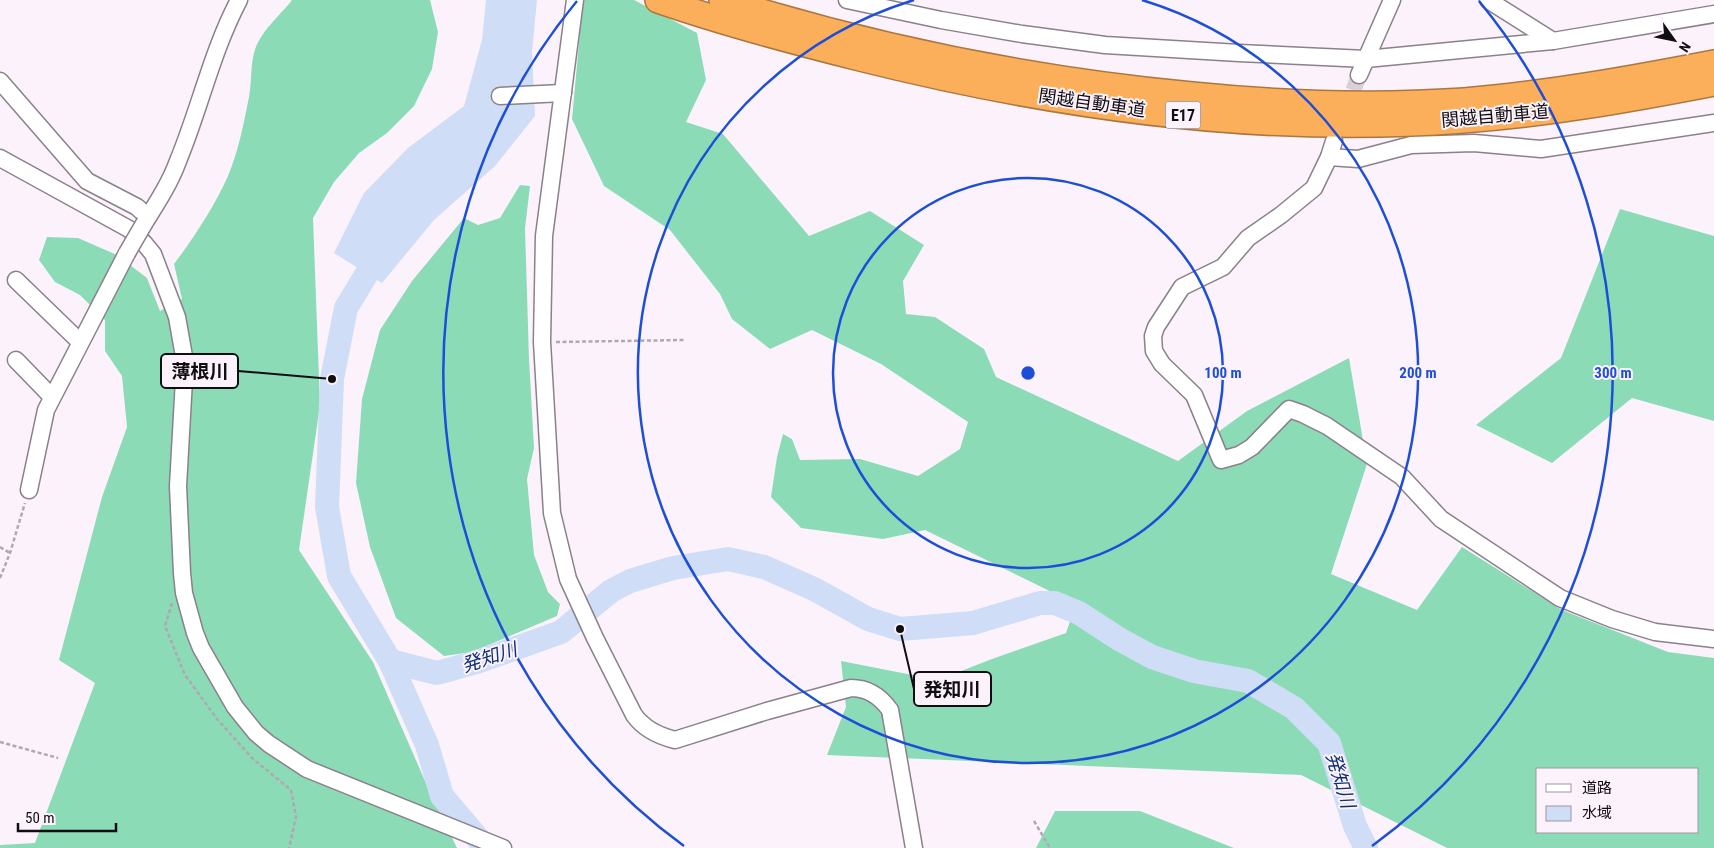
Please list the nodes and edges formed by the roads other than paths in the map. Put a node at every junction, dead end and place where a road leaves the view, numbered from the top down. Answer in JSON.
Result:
{"nodes":[{"id":1,"x":240,"y":0,"type":"edge"},
{"id":2,"x":575,"y":0,"type":"edge"},
{"id":3,"x":722,"y":0,"type":"edge"},
{"id":4,"x":847,"y":0,"type":"edge"},
{"id":5,"x":1392,"y":0,"type":"edge"},
{"id":6,"x":1488,"y":0,"type":"edge"},
{"id":7,"x":660,"y":1,"type":"edge"},
{"id":8,"x":1714,"y":14,"type":"edge"},
{"id":9,"x":1554,"y":42,"type":"junction"},
{"id":10,"x":1366,"y":59,"type":"junction"},
{"id":11,"x":1714,"y":63,"type":"edge"},
{"id":12,"x":1360,"y":75,"type":"tunnel mouth"},
{"id":13,"x":0,"y":81,"type":"edge"},
{"id":14,"x":1714,"y":83,"type":"edge"},
{"id":15,"x":563,"y":93,"type":"junction"},
{"id":16,"x":500,"y":96,"type":"dead end"},
{"id":17,"x":1714,"y":123,"type":"edge"},
{"id":18,"x":0,"y":158,"type":"edge"},
{"id":19,"x":147,"y":220,"type":"junction"},
{"id":20,"x":16,"y":280,"type":"dead end"},
{"id":21,"x":80,"y":342,"type":"junction"},
{"id":22,"x":16,"y":360,"type":"dead end"},
{"id":23,"x":52,"y":397,"type":"junction"},
{"id":24,"x":29,"y":490,"type":"road end"},
{"id":25,"x":1714,"y":639,"type":"edge"},
{"id":26,"x":503,"y":848,"type":"edge"},
{"id":27,"x":914,"y":848,"type":"edge"}],
"edges":[{"from":1,"to":19,"type":"street"},
{"from":2,"to":15,"type":"street"},
{"from":3,"to":11,"type":"highway","name":"関越自動車道","number":"E17"},
{"from":4,"to":10,"type":"street"},
{"from":5,"to":10,"type":"street"},
{"from":6,"to":9,"type":"street"},
{"from":7,"to":14,"type":"highway","name":"関越自動車道","number":"E17"},
{"from":8,"to":9,"type":"street"},
{"from":9,"to":10,"type":"street"},
{"from":10,"to":12,"type":"street"},
{"from":13,"to":19,"type":"street"},
{"from":15,"to":16,"type":"street"},
{"from":15,"to":27,"type":"street"},
{"from":17,"to":25,"type":"street"},
{"from":18,"to":26,"type":"street"},
{"from":19,"to":21,"type":"street","bridge":true},
{"from":20,"to":21,"type":"street"},
{"from":21,"to":23,"type":"street"},
{"from":22,"to":23,"type":"street"},
{"from":23,"to":24,"type":"street"}]}
